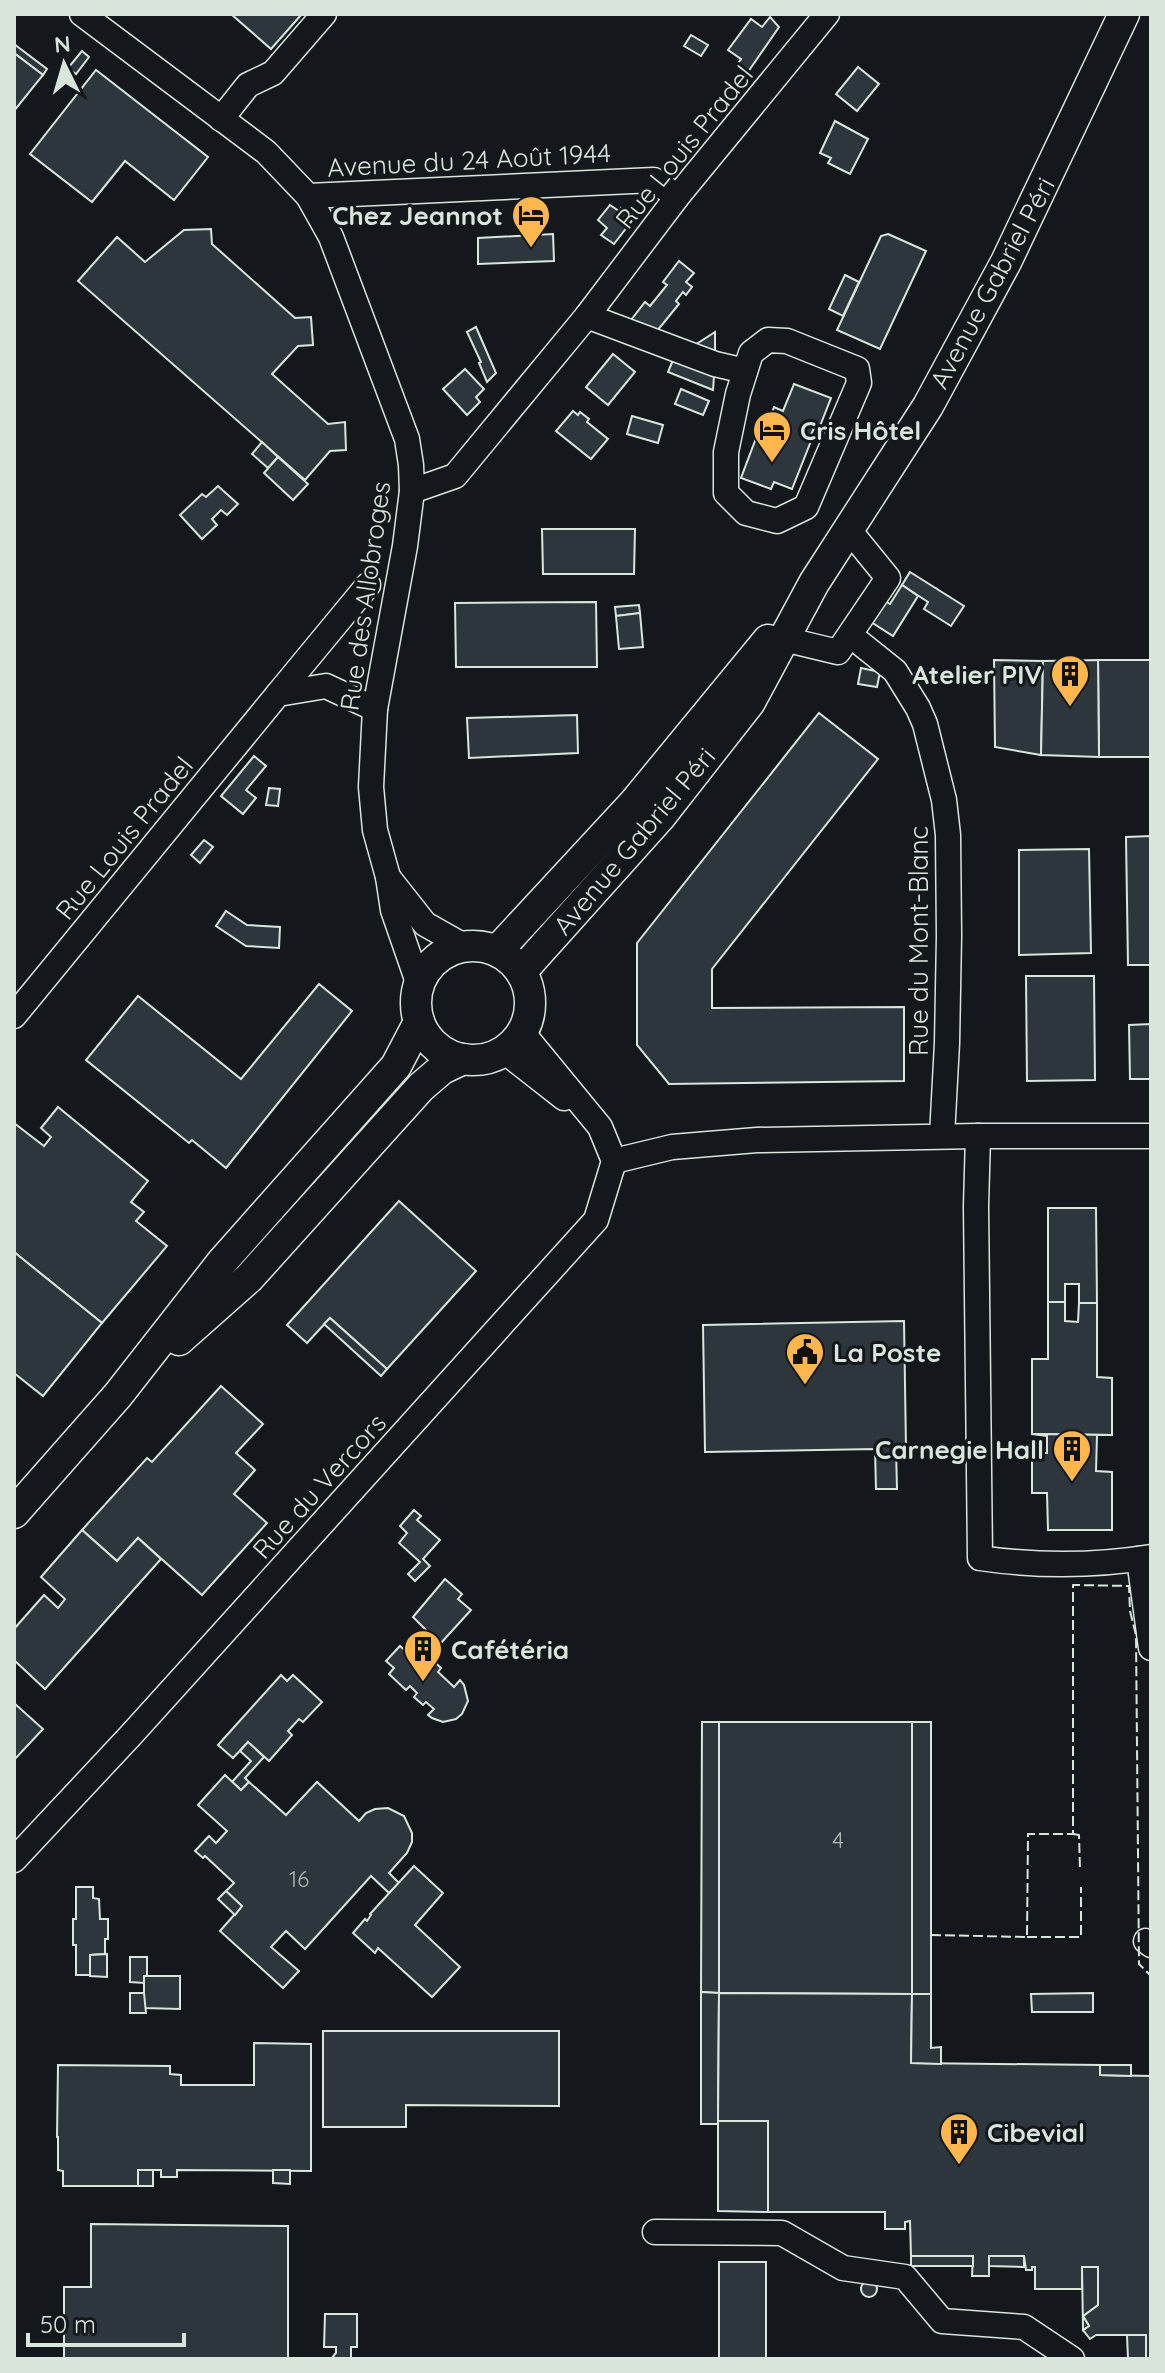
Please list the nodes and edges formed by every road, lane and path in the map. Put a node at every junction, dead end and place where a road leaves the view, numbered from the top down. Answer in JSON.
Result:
{"nodes":[{"id":1,"x":82,"y":14,"type":"edge"},
{"id":2,"x":324,"y":14,"type":"edge"},
{"id":3,"x":827,"y":14,"type":"edge"},
{"id":4,"x":1124,"y":14,"type":"edge"},
{"id":5,"x":221,"y":119,"type":"junction"},
{"id":6,"x":308,"y":196,"type":"junction"},
{"id":7,"x":677,"y":197,"type":"junction"},
{"id":8,"x":587,"y":316,"type":"junction"},
{"id":9,"x":745,"y":371,"type":"junction"},
{"id":10,"x":412,"y":491,"type":"junction"},
{"id":11,"x":849,"y":530,"type":"junction"},
{"id":12,"x":814,"y":583,"type":"junction"},
{"id":13,"x":368,"y":585,"type":"dead end"},
{"id":14,"x":850,"y":635,"type":"junction"},
{"id":15,"x":784,"y":639,"type":"junction"},
{"id":16,"x":278,"y":694,"type":"junction"},
{"id":17,"x":375,"y":709,"type":"junction"},
{"id":18,"x":388,"y":877,"type":"junction"},
{"id":19,"x":464,"y":946,"type":"junction"},
{"id":20,"x":497,"y":951,"type":"junction"},
{"id":21,"x":521,"y":972,"type":"junction"},
{"id":22,"x":419,"y":985,"type":"junction"},
{"id":23,"x":14,"y":1016,"type":"edge"},
{"id":24,"x":419,"y":1022,"type":"junction"},
{"id":25,"x":513,"y":1042,"type":"junction"},
{"id":26,"x":463,"y":1059,"type":"junction"},
{"id":27,"x":942,"y":1136,"type":"junction"},
{"id":28,"x":978,"y":1136,"type":"junction"},
{"id":29,"x":1151,"y":1136,"type":"edge"},
{"id":30,"x":614,"y":1161,"type":"junction"},
{"id":31,"x":118,"y":1395,"type":"junction"},
{"id":32,"x":14,"y":1513,"type":"edge"},
{"id":33,"x":1145,"y":1558,"type":"edge"},
{"id":34,"x":1151,"y":1648,"type":"edge"},
{"id":35,"x":14,"y":1860,"type":"edge"},
{"id":36,"x":655,"y":2232,"type":"dead end"},
{"id":37,"x":1072,"y":2359,"type":"edge"}],
"edges":[{"from":1,"to":5,"type":"street","name":"Avenue du 24 Août 1944"},
{"from":2,"to":5,"type":"street"},
{"from":3,"to":7,"type":"street","name":"Rue Louis Pradel"},
{"from":4,"to":11,"type":"main road","name":"Avenue Gabriel Péri"},
{"from":5,"to":6,"type":"street","name":"Avenue du 24 Août 1944"},
{"from":6,"to":7,"type":"street","name":"Avenue du 24 Août 1944"},
{"from":6,"to":10,"type":"street","name":"Rue des Allobroges"},
{"from":7,"to":8,"type":"street","name":"Rue Louis Pradel"},
{"from":8,"to":9,"type":"street"},
{"from":8,"to":10,"type":"street","name":"Rue Louis Pradel"},
{"from":9,"to":9,"type":"street"},
{"from":10,"to":17,"type":"street","name":"Rue des Allobroges"},
{"from":11,"to":12,"type":"main road","name":"Avenue Gabriel Péri"},
{"from":11,"to":14,"type":"street"},
{"from":12,"to":15,"type":"main road","name":"Avenue Gabriel Péri"},
{"from":12,"to":20,"type":"main road","name":"Avenue Gabriel Péri"},
{"from":13,"to":16,"type":"street","name":"Rue Louis Pradel"},
{"from":14,"to":15,"type":"street"},
{"from":14,"to":27,"type":"street","name":"Rue du Mont-Blanc"},
{"from":15,"to":21,"type":"main road","name":"Avenue Gabriel Péri"},
{"from":16,"to":17,"type":"street"},
{"from":16,"to":23,"type":"street","name":"Rue Louis Pradel"},
{"from":17,"to":18,"type":"street","name":"Rue des Allobroges"},
{"from":18,"to":19,"type":"street","name":"Rue des Allobroges"},
{"from":18,"to":22,"type":"street","name":"Rue des Allobroges"},
{"from":19,"to":20,"type":"main road"},
{"from":19,"to":22,"type":"main road"},
{"from":20,"to":21,"type":"main road"},
{"from":21,"to":25,"type":"main road"},
{"from":22,"to":24,"type":"main road"},
{"from":24,"to":26,"type":"main road"},
{"from":24,"to":31,"type":"main road"},
{"from":25,"to":26,"type":"main road"},
{"from":25,"to":30,"type":"street"},
{"from":26,"to":31,"type":"main road"},
{"from":27,"to":28,"type":"street"},
{"from":27,"to":30,"type":"street"},
{"from":28,"to":29,"type":"street"},
{"from":28,"to":33,"type":"street"},
{"from":30,"to":35,"type":"street","name":"Rue du Vercors"},
{"from":31,"to":32,"type":"main road"},
{"from":33,"to":34,"type":"street"},
{"from":36,"to":37,"type":"street"}]}
